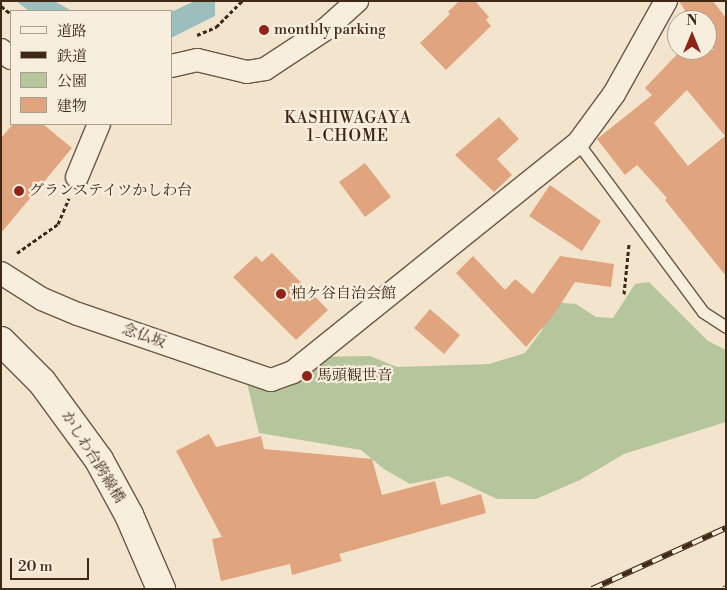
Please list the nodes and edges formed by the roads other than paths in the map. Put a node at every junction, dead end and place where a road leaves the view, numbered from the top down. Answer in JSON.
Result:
{"nodes":[{"id":1,"x":357,"y":1,"type":"edge"},
{"id":2,"x":666,"y":1,"type":"edge"},
{"id":3,"x":172,"y":66,"type":"edge"},
{"id":4,"x":100,"y":125,"type":"edge"},
{"id":5,"x":578,"y":143,"type":"junction"},
{"id":6,"x":77,"y":177,"type":"road end"},
{"id":7,"x":6,"y":265,"type":"edge"},
{"id":8,"x":723,"y":324,"type":"edge"},
{"id":9,"x":1,"y":341,"type":"edge"},
{"id":10,"x":161,"y":589,"type":"edge"}],
"edges":[{"from":1,"to":3,"type":"street"},
{"from":2,"to":5,"type":"street"},
{"from":4,"to":6,"type":"street"},
{"from":5,"to":7,"type":"street","name":"念仏坂"},
{"from":5,"to":8,"type":"lane"},
{"from":9,"to":10,"type":"street","name":"かしわ台跨線橋"}]}
